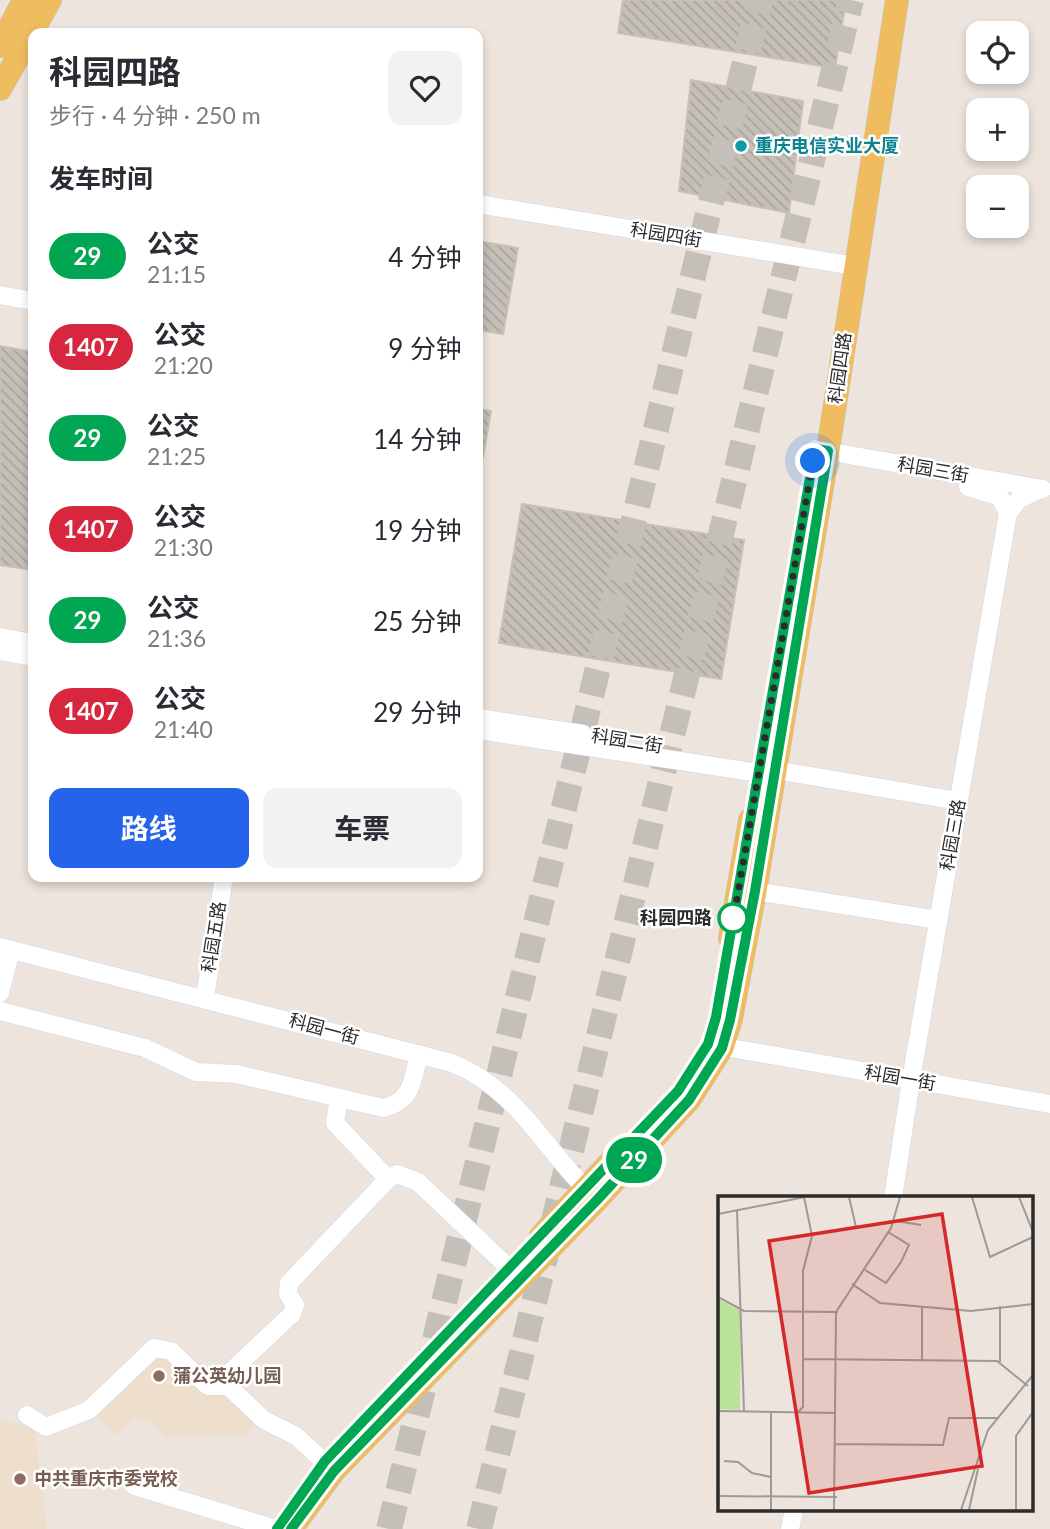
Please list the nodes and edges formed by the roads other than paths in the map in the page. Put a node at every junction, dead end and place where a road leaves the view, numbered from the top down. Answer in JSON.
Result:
{"nodes":[{"id":1,"x":50,"y":0,"type":"edge"},
{"id":2,"x":882,"y":0,"type":"edge"},
{"id":3,"x":897,"y":0,"type":"edge"},
{"id":4,"x":23,"y":1,"type":"edge"},
{"id":5,"x":34,"y":28,"type":"edge"},
{"id":6,"x":28,"y":39,"type":"edge"},
{"id":7,"x":0,"y":46,"type":"edge"},
{"id":8,"x":0,"y":89,"type":"edge"},
{"id":9,"x":483,"y":205,"type":"edge"},
{"id":10,"x":848,"y":265,"type":"junction"},
{"id":11,"x":0,"y":295,"type":"edge"},
{"id":12,"x":28,"y":300,"type":"edge"},
{"id":13,"x":821,"y":456,"type":"junction"},
{"id":14,"x":1046,"y":490,"type":"edge"},
{"id":15,"x":1008,"y":513,"type":"junction"},
{"id":16,"x":0,"y":637,"type":"edge"},
{"id":17,"x":28,"y":642,"type":"edge"},
{"id":18,"x":0,"y":651,"type":"edge"},
{"id":19,"x":28,"y":656,"type":"edge"},
{"id":20,"x":483,"y":719,"type":"edge"},
{"id":21,"x":483,"y":731,"type":"edge"},
{"id":22,"x":764,"y":769,"type":"junction"},
{"id":23,"x":958,"y":801,"type":"junction"},
{"id":24,"x":223,"y":882,"type":"edge"},
{"id":25,"x":755,"y":891,"type":"junction"},
{"id":26,"x":938,"y":920,"type":"junction"},
{"id":27,"x":5,"y":948,"type":"edge"},
{"id":28,"x":0,"y":993,"type":"edge"},
{"id":29,"x":205,"y":997,"type":"junction"},
{"id":30,"x":0,"y":1011,"type":"edge"},
{"id":31,"x":715,"y":1046,"type":"junction"},
{"id":32,"x":419,"y":1054,"type":"junction"},
{"id":33,"x":911,"y":1080,"type":"junction"},
{"id":34,"x":339,"y":1098,"type":"junction"},
{"id":35,"x":1050,"y":1104,"type":"edge"},
{"id":36,"x":388,"y":1179,"type":"junction"},
{"id":37,"x":591,"y":1194,"type":"junction"},
{"id":38,"x":894,"y":1196,"type":"edge"},
{"id":39,"x":509,"y":1268,"type":"junction"},
{"id":40,"x":228,"y":1386,"type":"junction"},
{"id":41,"x":27,"y":1415,"type":"dead end"},
{"id":42,"x":329,"y":1466,"type":"junction"},
{"id":43,"x":134,"y":1486,"type":"dead end"},
{"id":44,"x":276,"y":1529,"type":"edge"},
{"id":45,"x":290,"y":1529,"type":"edge"}],
"edges":[{"from":1,"to":5,"type":"main road"},
{"from":2,"to":10,"type":"main road","name":"科园四路"},
{"from":3,"to":10,"type":"main road","name":"科园四路"},
{"from":4,"to":7,"type":"main road"},
{"from":6,"to":8,"type":"main road"},
{"from":9,"to":10,"type":"street","name":"科园四街"},
{"from":10,"to":13,"type":"main road","name":"科园四路"},
{"from":11,"to":12,"type":"street"},
{"from":13,"to":14,"type":"street","name":"科园三街"},
{"from":13,"to":15,"type":"street","name":"科园三街"},
{"from":13,"to":22,"type":"main road","name":"科园四路"},
{"from":14,"to":15,"type":"street"},
{"from":15,"to":23,"type":"street","name":"科园三路"},
{"from":16,"to":17,"type":"street"},
{"from":18,"to":19,"type":"street"},
{"from":20,"to":22,"type":"street","name":"科园二街"},
{"from":21,"to":22,"type":"street","name":"科园二街"},
{"from":22,"to":23,"type":"street","name":"科园二街"},
{"from":22,"to":25,"type":"main road","name":"科园四路"},
{"from":22,"to":31,"type":"main road","name":"科园四路"},
{"from":23,"to":26,"type":"street","name":"科园三路"},
{"from":24,"to":29,"type":"street","name":"科园五路"},
{"from":25,"to":26,"type":"street"},
{"from":25,"to":31,"type":"main road","name":"科园四路"},
{"from":26,"to":33,"type":"street","name":"科园三路"},
{"from":27,"to":28,"type":"street"},
{"from":27,"to":29,"type":"street","name":"科园一街"},
{"from":29,"to":32,"type":"street","name":"科园一街"},
{"from":30,"to":34,"type":"street"},
{"from":31,"to":33,"type":"street","name":"科园一街"},
{"from":31,"to":37,"type":"main road","name":"科园四路"},
{"from":32,"to":34,"type":"street"},
{"from":32,"to":37,"type":"street","name":"科园一街"},
{"from":33,"to":35,"type":"street","name":"科园一街"},
{"from":33,"to":38,"type":"street","name":"科园三路"},
{"from":34,"to":36,"type":"street"},
{"from":36,"to":39,"type":"street"},
{"from":36,"to":40,"type":"street"},
{"from":37,"to":39,"type":"main road","name":"科园四路"},
{"from":37,"to":42,"type":"main road","name":"科园四路"},
{"from":39,"to":42,"type":"main road","name":"科园四路"},
{"from":40,"to":41,"type":"street"},
{"from":40,"to":42,"type":"street"},
{"from":42,"to":44,"type":"main road","name":"科园四路"},
{"from":42,"to":45,"type":"main road","name":"科园四路"},
{"from":43,"to":44,"type":"street"}]}
